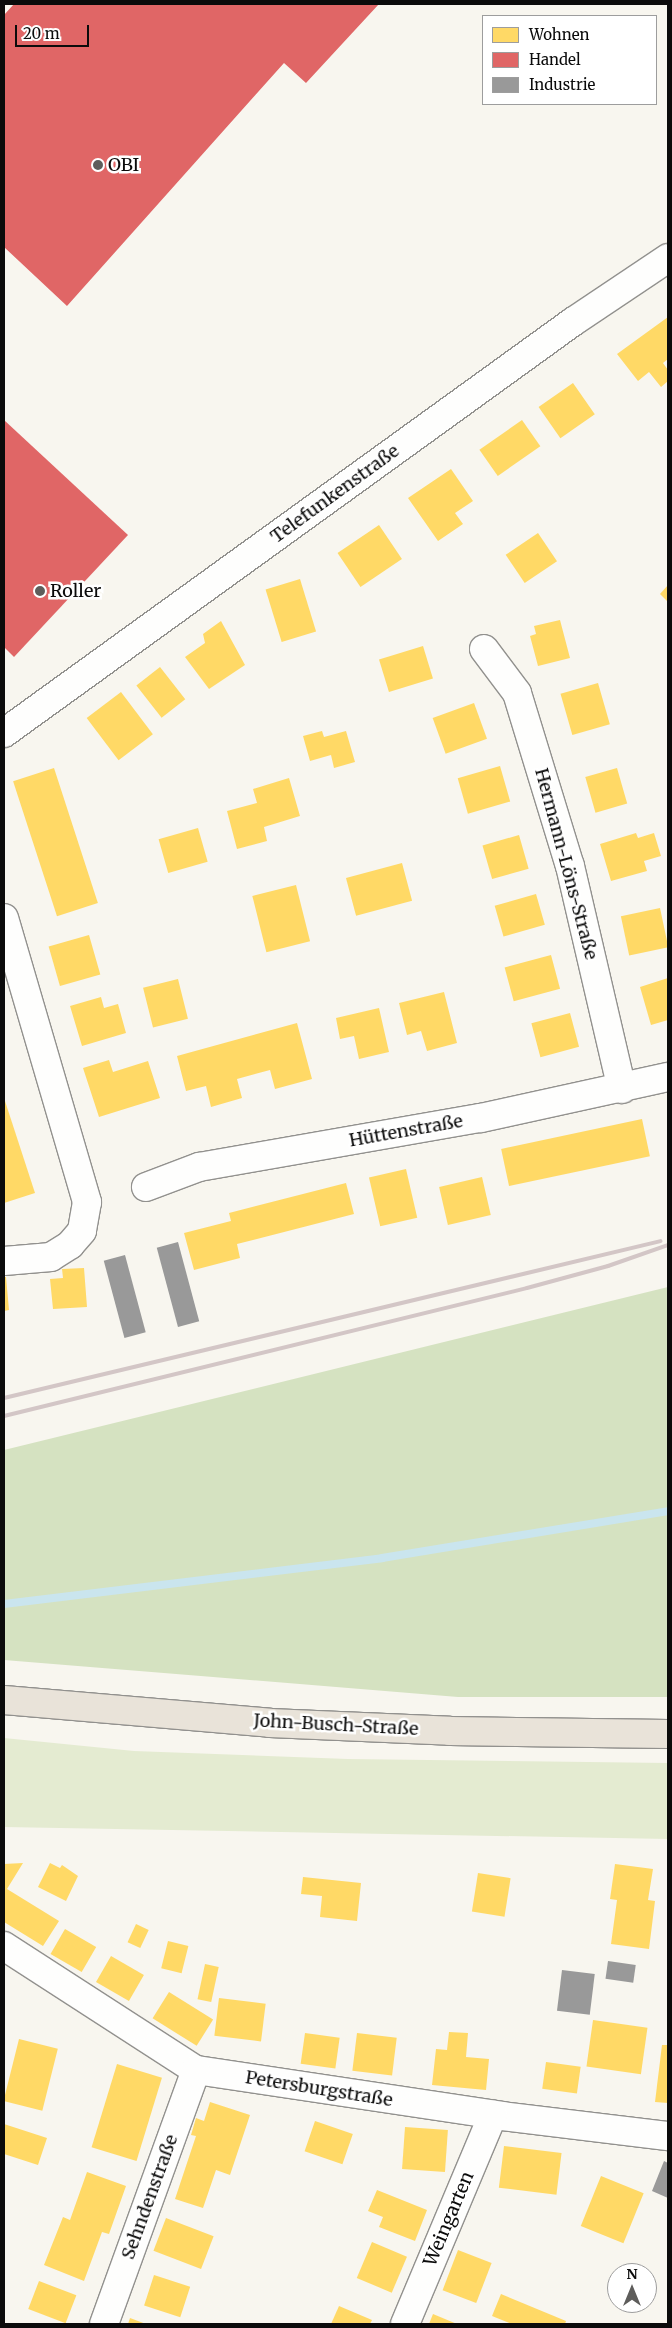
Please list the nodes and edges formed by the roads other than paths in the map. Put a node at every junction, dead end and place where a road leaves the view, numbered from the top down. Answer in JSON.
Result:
{"nodes":[{"id":1,"x":668,"y":258,"type":"edge"},
{"id":2,"x":484,"y":649,"type":"dead end"},
{"id":3,"x":4,"y":733,"type":"edge"},
{"id":4,"x":4,"y":918,"type":"edge"},
{"id":5,"x":668,"y":1077,"type":"edge"},
{"id":6,"x":622,"y":1089,"type":"junction"},
{"id":7,"x":146,"y":1187,"type":"dead end"},
{"id":8,"x":4,"y":1261,"type":"edge"},
{"id":9,"x":4,"y":1700,"type":"edge"},
{"id":10,"x":668,"y":1734,"type":"edge"},
{"id":11,"x":4,"y":1946,"type":"edge"},
{"id":12,"x":196,"y":2070,"type":"junction"},
{"id":13,"x":493,"y":2114,"type":"junction"},
{"id":14,"x":668,"y":2136,"type":"edge"},
{"id":15,"x":104,"y":2324,"type":"edge"},
{"id":16,"x":405,"y":2324,"type":"edge"}],
"edges":[{"from":1,"to":3,"type":"street","name":"Telefunkenstraße"},
{"from":2,"to":6,"type":"street","name":"Hermann-Löns-Straße"},
{"from":4,"to":8,"type":"street"},
{"from":5,"to":6,"type":"street","name":"Hüttenstraße"},
{"from":6,"to":7,"type":"street","name":"Hüttenstraße"},
{"from":9,"to":10,"type":"main road","name":"John-Busch-Straße"},
{"from":11,"to":12,"type":"street","name":"Petersburgstraße"},
{"from":12,"to":13,"type":"street","name":"Petersburgstraße"},
{"from":12,"to":15,"type":"street","name":"Sehndenstraße"},
{"from":13,"to":14,"type":"street","name":"Petersburgstraße"},
{"from":13,"to":16,"type":"street","name":"Weingarten"}]}
